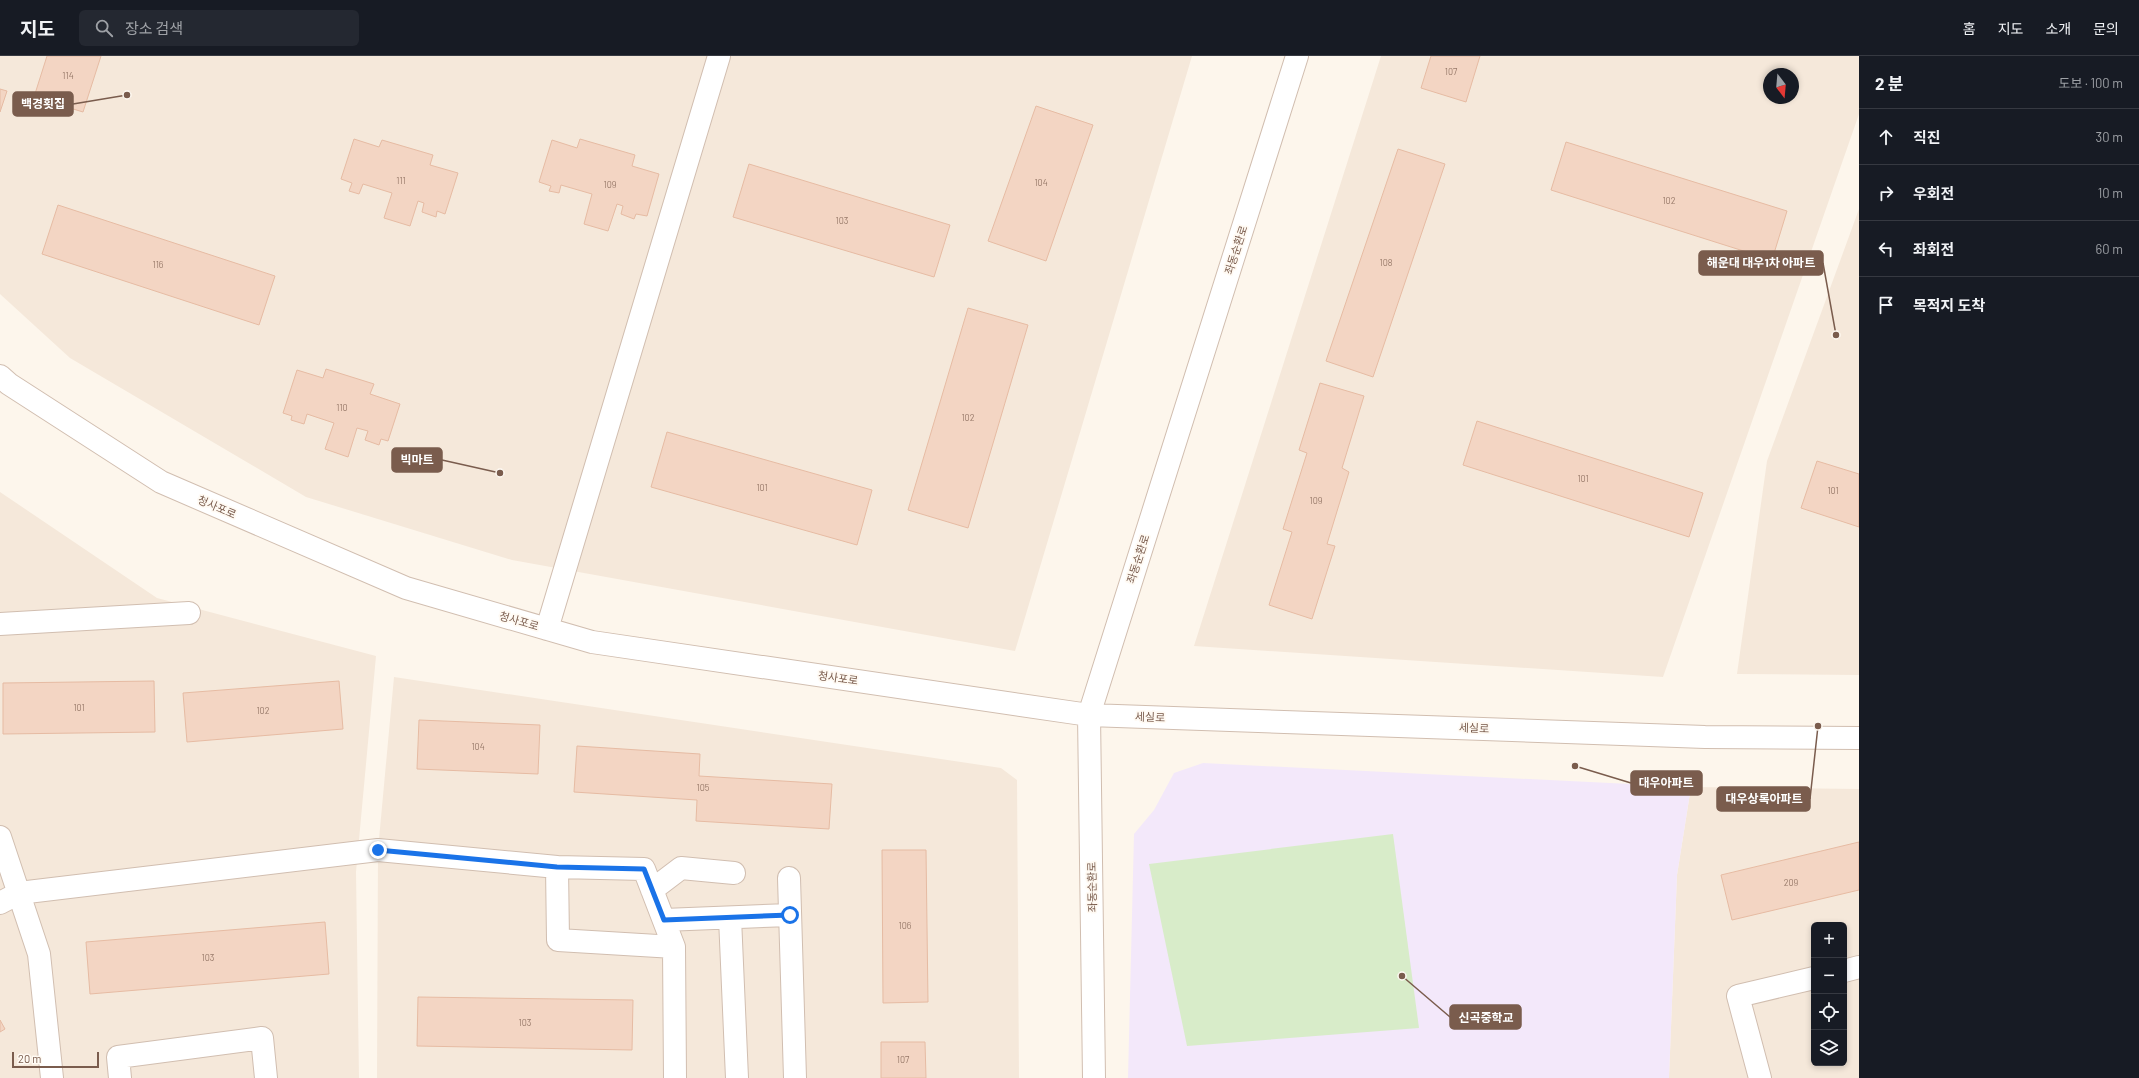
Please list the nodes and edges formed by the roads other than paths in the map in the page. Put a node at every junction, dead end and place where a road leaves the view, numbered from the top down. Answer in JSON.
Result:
{"nodes":[{"id":1,"x":719,"y":56,"type":"edge"},
{"id":2,"x":1297,"y":56,"type":"edge"},
{"id":3,"x":3,"y":385,"type":"edge"},
{"id":4,"x":188,"y":613,"type":"dead end"},
{"id":5,"x":0,"y":624,"type":"edge"},
{"id":6,"x":547,"y":629,"type":"junction"},
{"id":7,"x":1089,"y":715,"type":"junction"},
{"id":8,"x":1859,"y":738,"type":"edge"},
{"id":9,"x":0,"y":837,"type":"edge"},
{"id":10,"x":557,"y":867,"type":"junction"},
{"id":11,"x":734,"y":873,"type":"dead end"},
{"id":12,"x":789,"y":878,"type":"dead end"},
{"id":13,"x":652,"y":890,"type":"junction"},
{"id":14,"x":9,"y":898,"type":"edge"},
{"id":15,"x":790,"y":915,"type":"junction"},
{"id":16,"x":730,"y":918,"type":"junction"},
{"id":17,"x":664,"y":920,"type":"junction"},
{"id":18,"x":674,"y":947,"type":"junction"},
{"id":19,"x":1859,"y":967,"type":"edge"},
{"id":20,"x":1847,"y":970,"type":"edge"},
{"id":21,"x":1811,"y":979,"type":"edge"},
{"id":22,"x":52,"y":1078,"type":"edge"},
{"id":23,"x":120,"y":1078,"type":"edge"},
{"id":24,"x":266,"y":1078,"type":"edge"},
{"id":25,"x":675,"y":1078,"type":"edge"},
{"id":26,"x":737,"y":1078,"type":"edge"},
{"id":27,"x":795,"y":1078,"type":"edge"},
{"id":28,"x":1094,"y":1078,"type":"edge"},
{"id":29,"x":1760,"y":1078,"type":"edge"}],
"edges":[{"from":1,"to":6,"type":"street"},
{"from":2,"to":7,"type":"street","name":"좌동순환로"},
{"from":3,"to":6,"type":"street","name":"청사포로"},
{"from":4,"to":5,"type":"street"},
{"from":6,"to":7,"type":"street","name":"청사포로"},
{"from":7,"to":8,"type":"street","name":"세실로"},
{"from":7,"to":28,"type":"street","name":"좌동순환로"},
{"from":9,"to":14,"type":"street"},
{"from":10,"to":13,"type":"street"},
{"from":10,"to":14,"type":"street"},
{"from":10,"to":18,"type":"street"},
{"from":11,"to":13,"type":"street"},
{"from":12,"to":15,"type":"street"},
{"from":13,"to":17,"type":"street"},
{"from":14,"to":22,"type":"street"},
{"from":15,"to":16,"type":"street"},
{"from":15,"to":27,"type":"street"},
{"from":16,"to":17,"type":"street"},
{"from":16,"to":26,"type":"street"},
{"from":17,"to":18,"type":"street"},
{"from":18,"to":25,"type":"street"},
{"from":19,"to":20,"type":"street"},
{"from":21,"to":29,"type":"street"},
{"from":23,"to":24,"type":"street"}]}
